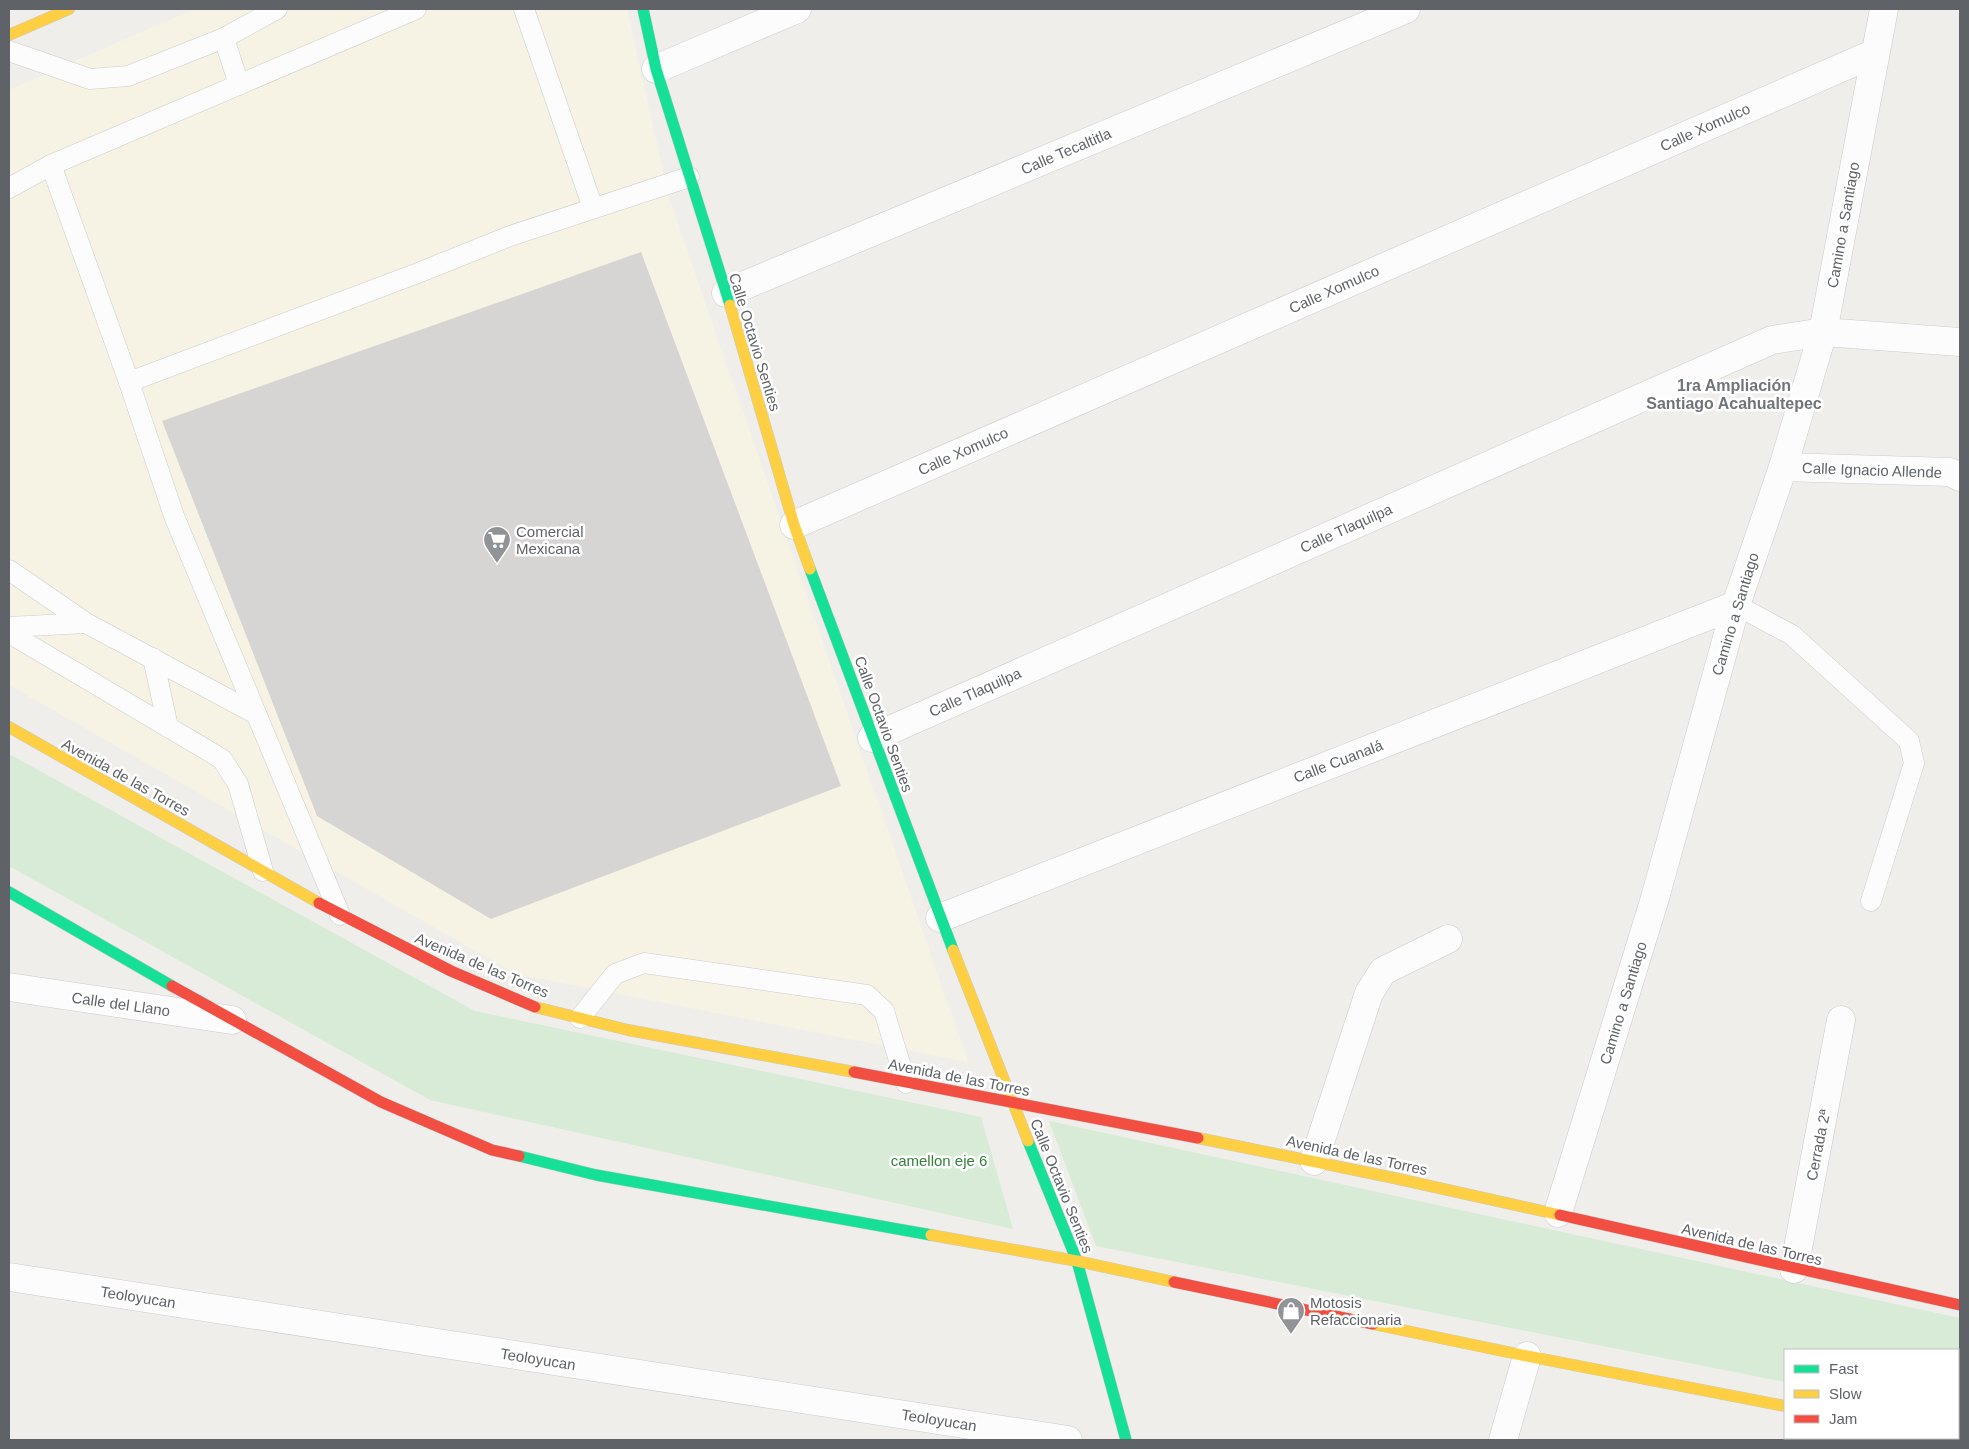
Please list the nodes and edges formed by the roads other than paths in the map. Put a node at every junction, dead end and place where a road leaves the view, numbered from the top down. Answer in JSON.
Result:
{"nodes":[{"id":1,"x":68,"y":9,"type":"edge"},
{"id":2,"x":277,"y":9,"type":"edge"},
{"id":3,"x":416,"y":9,"type":"edge"},
{"id":4,"x":524,"y":9,"type":"edge"},
{"id":5,"x":643,"y":9,"type":"edge"},
{"id":6,"x":797,"y":9,"type":"edge"},
{"id":7,"x":1406,"y":9,"type":"edge"},
{"id":8,"x":1884,"y":9,"type":"edge"},
{"id":9,"x":9,"y":35,"type":"edge"},
{"id":10,"x":224,"y":38,"type":"junction"},
{"id":11,"x":9,"y":51,"type":"edge"},
{"id":12,"x":1875,"y":53,"type":"junction"},
{"id":13,"x":656,"y":69,"type":"junction"},
{"id":14,"x":240,"y":85,"type":"junction"},
{"id":15,"x":51,"y":165,"type":"junction"},
{"id":16,"x":689,"y":178,"type":"junction"},
{"id":17,"x":9,"y":188,"type":"edge"},
{"id":18,"x":593,"y":208,"type":"junction"},
{"id":19,"x":726,"y":293,"type":"junction"},
{"id":20,"x":1823,"y":332,"type":"junction"},
{"id":21,"x":1960,"y":342,"type":"edge"},
{"id":22,"x":129,"y":382,"type":"junction"},
{"id":23,"x":1783,"y":467,"type":"junction"},
{"id":24,"x":1960,"y":477,"type":"edge"},
{"id":25,"x":794,"y":525,"type":"junction"},
{"id":26,"x":10,"y":571,"type":"edge"},
{"id":27,"x":1736,"y":605,"type":"junction"},
{"id":28,"x":86,"y":623,"type":"junction"},
{"id":29,"x":9,"y":627,"type":"edge"},
{"id":30,"x":9,"y":633,"type":"edge"},
{"id":31,"x":152,"y":658,"type":"junction"},
{"id":32,"x":256,"y":714,"type":"junction"},
{"id":33,"x":168,"y":727,"type":"junction"},
{"id":34,"x":9,"y":728,"type":"edge"},
{"id":35,"x":872,"y":738,"type":"junction"},
{"id":36,"x":263,"y":871,"type":"junction"},
{"id":37,"x":9,"y":892,"type":"edge"},
{"id":38,"x":1871,"y":900,"type":"dead end"},
{"id":39,"x":340,"y":915,"type":"junction"},
{"id":40,"x":940,"y":918,"type":"junction"},
{"id":41,"x":1448,"y":939,"type":"dead end"},
{"id":42,"x":9,"y":987,"type":"edge"},
{"id":43,"x":580,"y":1018,"type":"junction"},
{"id":44,"x":232,"y":1020,"type":"junction"},
{"id":45,"x":1841,"y":1020,"type":"dead end"},
{"id":46,"x":906,"y":1082,"type":"junction"},
{"id":47,"x":1012,"y":1102,"type":"junction"},
{"id":48,"x":1314,"y":1161,"type":"junction"},
{"id":49,"x":1558,"y":1214,"type":"junction"},
{"id":50,"x":1077,"y":1261,"type":"junction"},
{"id":51,"x":1794,"y":1269,"type":"junction"},
{"id":52,"x":9,"y":1277,"type":"edge"},
{"id":53,"x":1960,"y":1305,"type":"edge"},
{"id":54,"x":1527,"y":1356,"type":"junction"},
{"id":55,"x":1784,"y":1406,"type":"edge"},
{"id":56,"x":1068,"y":1440,"type":"edge"},
{"id":57,"x":1126,"y":1440,"type":"edge"},
{"id":58,"x":1503,"y":1440,"type":"edge"}],
"edges":[{"from":1,"to":9,"type":"main road"},
{"from":2,"to":10,"type":"lane"},
{"from":3,"to":14,"type":"lane"},
{"from":4,"to":18,"type":"lane"},
{"from":5,"to":13,"type":"main road","name":"Calle Octavio Senties"},
{"from":6,"to":13,"type":"street"},
{"from":7,"to":19,"type":"street","name":"Calle Tecaltitla"},
{"from":8,"to":12,"type":"street","name":"Camino a Santiago"},
{"from":10,"to":11,"type":"lane"},
{"from":10,"to":14,"type":"lane"},
{"from":12,"to":20,"type":"street","name":"Camino a Santiago"},
{"from":12,"to":25,"type":"street","name":"Calle Xomulco"},
{"from":13,"to":16,"type":"main road","name":"Calle Octavio Senties"},
{"from":14,"to":15,"type":"lane"},
{"from":15,"to":17,"type":"lane"},
{"from":15,"to":22,"type":"lane"},
{"from":16,"to":18,"type":"lane"},
{"from":16,"to":19,"type":"main road","name":"Calle Octavio Senties"},
{"from":18,"to":22,"type":"lane"},
{"from":19,"to":25,"type":"main road","name":"Calle Octavio Senties"},
{"from":20,"to":21,"type":"street","name":"Calle Tlaquilpa"},
{"from":20,"to":23,"type":"street","name":"Camino a Santiago"},
{"from":20,"to":35,"type":"street","name":"Calle Tlaquilpa"},
{"from":22,"to":32,"type":"lane"},
{"from":23,"to":24,"type":"street","name":"Calle Ignacio Allende"},
{"from":23,"to":27,"type":"street","name":"Camino a Santiago"},
{"from":25,"to":35,"type":"main road","name":"Calle Octavio Senties"},
{"from":26,"to":28,"type":"lane"},
{"from":27,"to":38,"type":"lane"},
{"from":27,"to":40,"type":"street","name":"Calle Cuanalá"},
{"from":27,"to":49,"type":"street","name":"Camino a Santiago"},
{"from":28,"to":29,"type":"lane"},
{"from":28,"to":31,"type":"lane"},
{"from":30,"to":33,"type":"lane"},
{"from":31,"to":32,"type":"lane"},
{"from":31,"to":33,"type":"lane"},
{"from":32,"to":39,"type":"lane"},
{"from":33,"to":36,"type":"lane"},
{"from":34,"to":36,"type":"main road","name":"Avenida de las Torres"},
{"from":35,"to":40,"type":"main road","name":"Calle Octavio Senties"},
{"from":36,"to":39,"type":"main road","name":"Avenida de las Torres"},
{"from":37,"to":44,"type":"main road"},
{"from":39,"to":43,"type":"main road","name":"Avenida de las Torres"},
{"from":40,"to":47,"type":"main road","name":"Calle Octavio Senties"},
{"from":41,"to":48,"type":"street"},
{"from":42,"to":44,"type":"street","name":"Calle del Llano"},
{"from":43,"to":46,"type":"main road","name":"Avenida de las Torres"},
{"from":43,"to":46,"type":"lane"},
{"from":44,"to":50,"type":"main road"},
{"from":45,"to":51,"type":"street","name":"Cerrada 2ª"},
{"from":46,"to":47,"type":"main road","name":"Avenida de las Torres"},
{"from":47,"to":48,"type":"main road","name":"Avenida de las Torres"},
{"from":47,"to":50,"type":"main road","name":"Calle Octavio Senties"},
{"from":48,"to":49,"type":"main road","name":"Avenida de las Torres"},
{"from":49,"to":51,"type":"main road","name":"Avenida de las Torres"},
{"from":50,"to":54,"type":"main road"},
{"from":50,"to":57,"type":"main road","name":"Calle Octavio Senties"},
{"from":51,"to":53,"type":"main road","name":"Avenida de las Torres"},
{"from":52,"to":56,"type":"street","name":"Teoloyucan"},
{"from":54,"to":55,"type":"main road"},
{"from":54,"to":58,"type":"street"}]}
